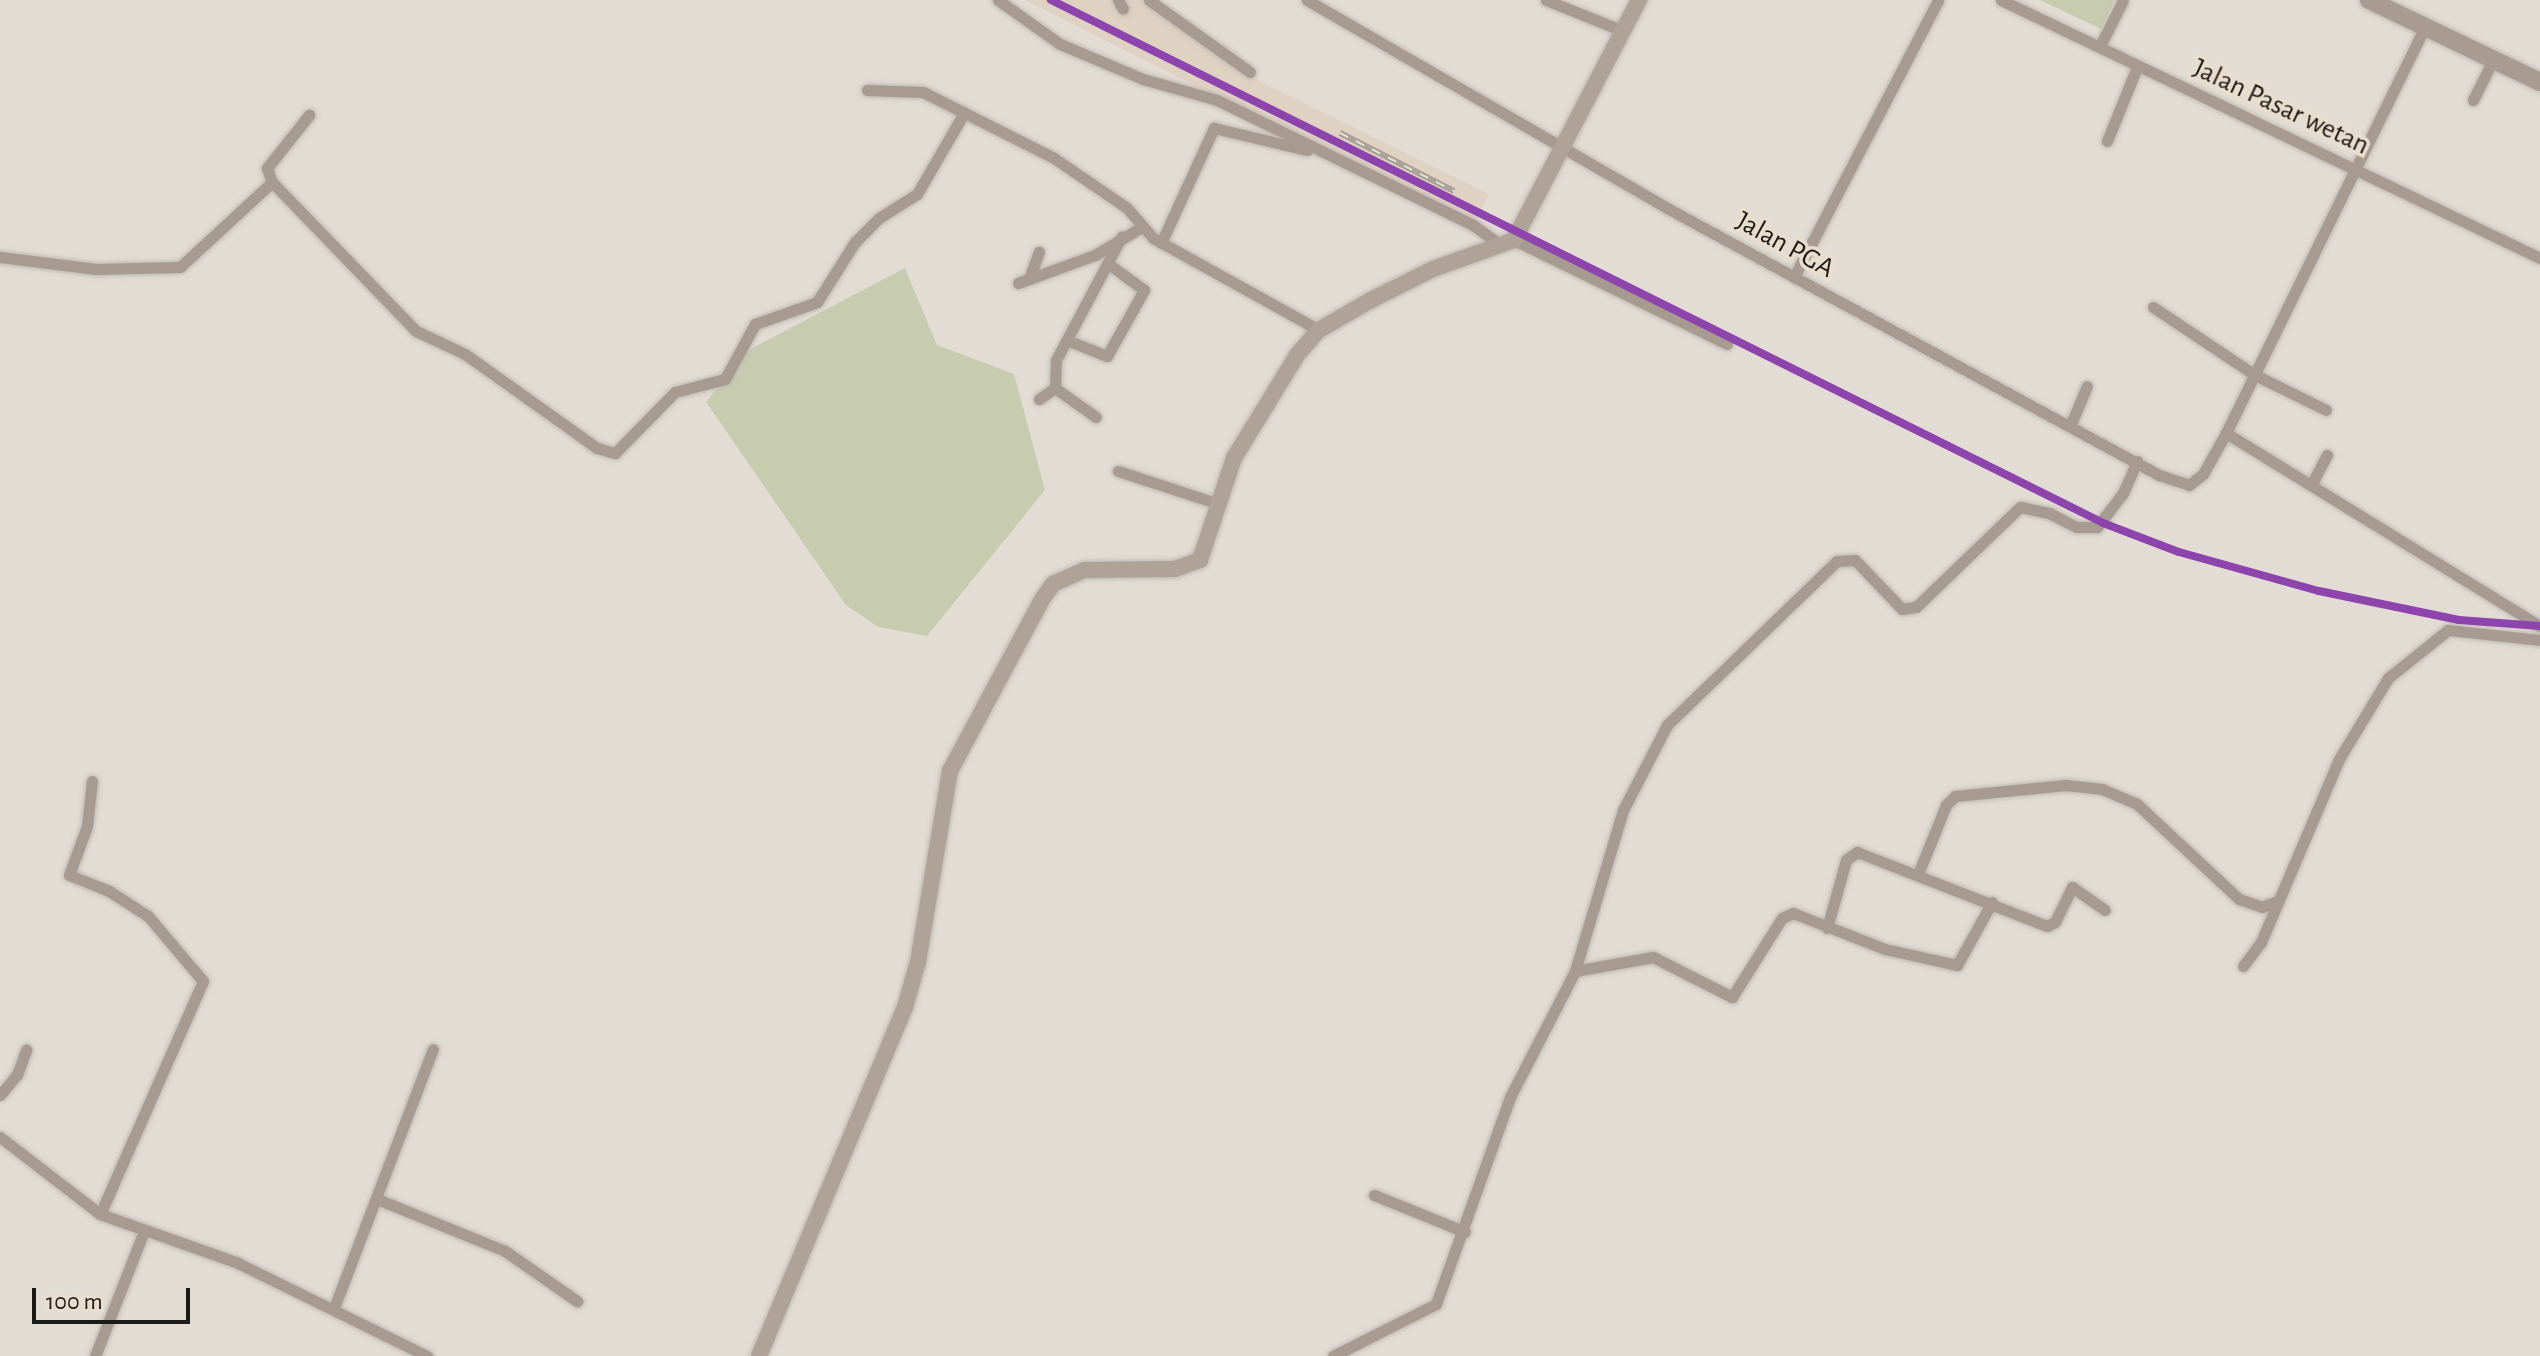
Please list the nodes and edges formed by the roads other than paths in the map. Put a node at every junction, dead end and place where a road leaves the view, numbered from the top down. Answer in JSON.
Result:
{"nodes":[{"id":1,"x":998,"y":0,"type":"edge"},
{"id":2,"x":1149,"y":0,"type":"edge"},
{"id":3,"x":1307,"y":0,"type":"edge"},
{"id":4,"x":1546,"y":0,"type":"edge"},
{"id":5,"x":1639,"y":0,"type":"edge"},
{"id":6,"x":1938,"y":0,"type":"edge"},
{"id":7,"x":2001,"y":0,"type":"edge"},
{"id":8,"x":2123,"y":0,"type":"edge"},
{"id":9,"x":2369,"y":0,"type":"edge"},
{"id":10,"x":2425,"y":26,"type":"junction"},
{"id":11,"x":1623,"y":31,"type":"junction"},
{"id":12,"x":2100,"y":46,"type":"junction"},
{"id":13,"x":2494,"y":58,"type":"junction"},
{"id":14,"x":2137,"y":67,"type":"junction"},
{"id":15,"x":1250,"y":72,"type":"dead end"},
{"id":16,"x":2540,"y":82,"type":"edge"},
{"id":17,"x":867,"y":90,"type":"dead end"},
{"id":18,"x":2473,"y":100,"type":"dead end"},
{"id":19,"x":964,"y":113,"type":"junction"},
{"id":20,"x":309,"y":115,"type":"dead end"},
{"id":21,"x":2107,"y":141,"type":"dead end"},
{"id":22,"x":1565,"y":150,"type":"junction"},
{"id":23,"x":1319,"y":152,"type":"junction"},
{"id":24,"x":2355,"y":169,"type":"junction"},
{"id":25,"x":272,"y":182,"type":"junction"},
{"id":26,"x":1140,"y":228,"type":"junction"},
{"id":27,"x":1122,"y":236,"type":"junction"},
{"id":28,"x":1506,"y":242,"type":"junction"},
{"id":29,"x":1161,"y":243,"type":"junction"},
{"id":30,"x":1039,"y":252,"type":"dead end"},
{"id":31,"x":0,"y":257,"type":"edge"},
{"id":32,"x":2540,"y":258,"type":"edge"},
{"id":33,"x":1110,"y":265,"type":"junction"},
{"id":34,"x":1794,"y":277,"type":"junction"},
{"id":35,"x":2153,"y":307,"type":"dead end"},
{"id":36,"x":1319,"y":330,"type":"junction"},
{"id":37,"x":1069,"y":341,"type":"junction"},
{"id":38,"x":1727,"y":344,"type":"dead end"},
{"id":39,"x":2255,"y":375,"type":"junction"},
{"id":40,"x":2087,"y":386,"type":"dead end"},
{"id":41,"x":1055,"y":388,"type":"junction"},
{"id":42,"x":1039,"y":399,"type":"dead end"},
{"id":43,"x":2326,"y":410,"type":"dead end"},
{"id":44,"x":1096,"y":417,"type":"dead end"},
{"id":45,"x":2071,"y":424,"type":"junction"},
{"id":46,"x":2226,"y":433,"type":"junction"},
{"id":47,"x":2327,"y":455,"type":"dead end"},
{"id":48,"x":2137,"y":461,"type":"junction"},
{"id":49,"x":1118,"y":471,"type":"dead end"},
{"id":50,"x":2311,"y":485,"type":"junction"},
{"id":51,"x":1219,"y":504,"type":"junction"},
{"id":52,"x":2540,"y":626,"type":"edge"},
{"id":53,"x":2540,"y":640,"type":"edge"},
{"id":54,"x":92,"y":781,"type":"dead end"},
{"id":55,"x":1918,"y":874,"type":"junction"},
{"id":56,"x":1992,"y":902,"type":"junction"},
{"id":57,"x":2275,"y":902,"type":"junction"},
{"id":58,"x":2105,"y":910,"type":"dead end"},
{"id":59,"x":1827,"y":928,"type":"junction"},
{"id":60,"x":2243,"y":966,"type":"dead end"},
{"id":61,"x":1575,"y":971,"type":"junction"},
{"id":62,"x":433,"y":1049,"type":"dead end"},
{"id":63,"x":26,"y":1050,"type":"dead end"},
{"id":64,"x":0,"y":1095,"type":"edge"},
{"id":65,"x":0,"y":1137,"type":"edge"},
{"id":66,"x":1374,"y":1195,"type":"dead end"},
{"id":67,"x":377,"y":1199,"type":"junction"},
{"id":68,"x":100,"y":1214,"type":"junction"},
{"id":69,"x":144,"y":1231,"type":"junction"},
{"id":70,"x":1465,"y":1232,"type":"junction"},
{"id":71,"x":577,"y":1301,"type":"dead end"},
{"id":72,"x":334,"y":1308,"type":"junction"},
{"id":73,"x":95,"y":1356,"type":"edge"},
{"id":74,"x":427,"y":1356,"type":"edge"},
{"id":75,"x":759,"y":1356,"type":"edge"},
{"id":76,"x":1333,"y":1356,"type":"edge"}],
"edges":[{"from":1,"to":23,"type":"street"},
{"from":2,"to":15,"type":"street"},
{"from":3,"to":22,"type":"street","name":"Jalan PGA"},
{"from":4,"to":11,"type":"street"},
{"from":5,"to":11,"type":"main road"},
{"from":6,"to":34,"type":"street"},
{"from":7,"to":12,"type":"street","name":"Jalan Pasar wetan"},
{"from":8,"to":12,"type":"street"},
{"from":9,"to":10,"type":"main road"},
{"from":10,"to":13,"type":"main road"},
{"from":10,"to":24,"type":"street"},
{"from":11,"to":22,"type":"main road"},
{"from":12,"to":14,"type":"street","name":"Jalan Pasar wetan"},
{"from":13,"to":16,"type":"main road"},
{"from":13,"to":18,"type":"street"},
{"from":14,"to":21,"type":"street"},
{"from":14,"to":24,"type":"street","name":"Jalan Pasar wetan"},
{"from":17,"to":19,"type":"street"},
{"from":19,"to":25,"type":"street"},
{"from":19,"to":26,"type":"street"},
{"from":20,"to":25,"type":"street"},
{"from":22,"to":28,"type":"main road"},
{"from":22,"to":34,"type":"street","name":"Jalan PGA"},
{"from":23,"to":28,"type":"street"},
{"from":23,"to":29,"type":"street"},
{"from":24,"to":32,"type":"street","name":"Jalan Pasar wetan"},
{"from":24,"to":39,"type":"street"},
{"from":25,"to":31,"type":"street"},
{"from":26,"to":27,"type":"street"},
{"from":26,"to":29,"type":"street"},
{"from":27,"to":30,"type":"street"},
{"from":27,"to":33,"type":"street"},
{"from":28,"to":36,"type":"main road"},
{"from":28,"to":38,"type":"street"},
{"from":29,"to":36,"type":"street"},
{"from":33,"to":37,"type":"street"},
{"from":33,"to":37,"type":"street"},
{"from":34,"to":45,"type":"street","name":"Jalan PGA"},
{"from":35,"to":39,"type":"street"},
{"from":36,"to":51,"type":"main road"},
{"from":37,"to":41,"type":"street"},
{"from":39,"to":43,"type":"street"},
{"from":39,"to":46,"type":"street"},
{"from":40,"to":45,"type":"street"},
{"from":41,"to":42,"type":"street"},
{"from":41,"to":44,"type":"street"},
{"from":45,"to":48,"type":"street","name":"Jalan PGA"},
{"from":46,"to":48,"type":"street","name":"Jalan PGA"},
{"from":46,"to":50,"type":"street"},
{"from":47,"to":50,"type":"street"},
{"from":48,"to":61,"type":"street"},
{"from":49,"to":51,"type":"street"},
{"from":50,"to":52,"type":"street"},
{"from":51,"to":75,"type":"main road"},
{"from":53,"to":57,"type":"street"},
{"from":54,"to":68,"type":"street"},
{"from":55,"to":56,"type":"street"},
{"from":55,"to":57,"type":"street"},
{"from":55,"to":59,"type":"street"},
{"from":56,"to":58,"type":"street"},
{"from":56,"to":59,"type":"street"},
{"from":57,"to":60,"type":"street"},
{"from":59,"to":61,"type":"street"},
{"from":61,"to":70,"type":"street"},
{"from":62,"to":67,"type":"street"},
{"from":63,"to":64,"type":"street"},
{"from":65,"to":68,"type":"street"},
{"from":66,"to":70,"type":"street"},
{"from":67,"to":71,"type":"street"},
{"from":67,"to":72,"type":"street"},
{"from":68,"to":69,"type":"street"},
{"from":69,"to":72,"type":"street"},
{"from":69,"to":73,"type":"street"},
{"from":70,"to":76,"type":"street"},
{"from":72,"to":74,"type":"street"}]}
